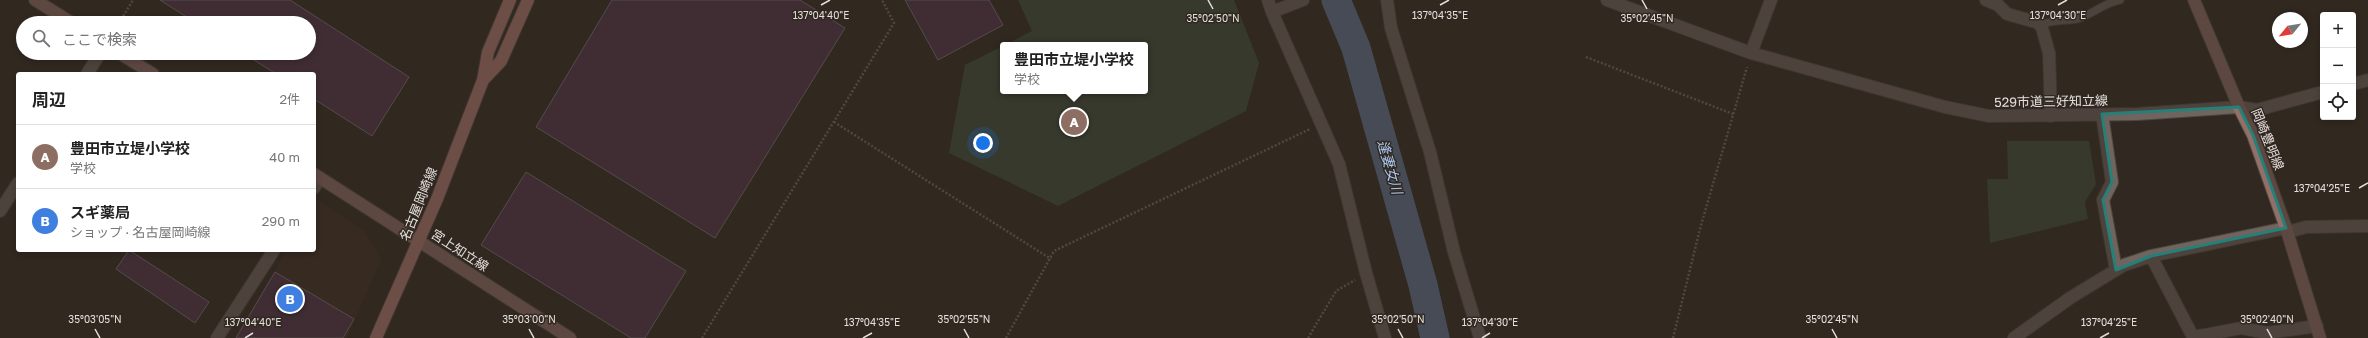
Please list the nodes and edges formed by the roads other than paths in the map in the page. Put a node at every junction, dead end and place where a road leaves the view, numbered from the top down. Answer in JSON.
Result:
{"nodes":[{"id":1,"x":35,"y":0,"type":"edge"},
{"id":2,"x":510,"y":0,"type":"edge"},
{"id":3,"x":528,"y":0,"type":"edge"},
{"id":4,"x":1268,"y":0,"type":"edge"},
{"id":5,"x":1303,"y":0,"type":"edge"},
{"id":6,"x":1387,"y":0,"type":"edge"},
{"id":7,"x":1607,"y":0,"type":"edge"},
{"id":8,"x":1771,"y":0,"type":"edge"},
{"id":9,"x":1986,"y":0,"type":"edge"},
{"id":10,"x":2120,"y":0,"type":"edge"},
{"id":11,"x":2194,"y":0,"type":"edge"},
{"id":12,"x":2001,"y":3,"type":"edge"},
{"id":13,"x":1272,"y":12,"type":"junction"},
{"id":14,"x":61,"y":16,"type":"edge"},
{"id":15,"x":2040,"y":25,"type":"junction"},
{"id":16,"x":1751,"y":53,"type":"junction"},
{"id":17,"x":96,"y":60,"type":"edge"},
{"id":18,"x":130,"y":60,"type":"edge"},
{"id":19,"x":88,"y":72,"type":"edge"},
{"id":20,"x":150,"y":72,"type":"edge"},
{"id":21,"x":483,"y":80,"type":"junction"},
{"id":22,"x":2368,"y":80,"type":"edge"},
{"id":23,"x":2356,"y":83,"type":"edge"},
{"id":24,"x":2320,"y":93,"type":"edge"},
{"id":25,"x":2239,"y":107,"type":"junction"},
{"id":26,"x":2102,"y":114,"type":"junction"},
{"id":27,"x":2051,"y":116,"type":"junction"},
{"id":28,"x":316,"y":180,"type":"edge"},
{"id":29,"x":16,"y":186,"type":"edge"},
{"id":30,"x":0,"y":211,"type":"edge"},
{"id":31,"x":2368,"y":226,"type":"edge"},
{"id":32,"x":2287,"y":230,"type":"junction"},
{"id":33,"x":419,"y":240,"type":"junction"},
{"id":34,"x":273,"y":252,"type":"edge"},
{"id":35,"x":2151,"y":256,"type":"junction"},
{"id":36,"x":2116,"y":270,"type":"junction"},
{"id":37,"x":2319,"y":332,"type":"edge"},
{"id":38,"x":2190,"y":337,"type":"edge"},
{"id":39,"x":2205,"y":337,"type":"edge"},
{"id":40,"x":217,"y":338,"type":"edge"},
{"id":41,"x":376,"y":338,"type":"edge"},
{"id":42,"x":570,"y":338,"type":"edge"},
{"id":43,"x":1385,"y":338,"type":"edge"},
{"id":44,"x":1480,"y":338,"type":"edge"},
{"id":45,"x":2014,"y":338,"type":"edge"}],
"edges":[{"from":1,"to":14,"type":"main road"},
{"from":2,"to":21,"type":"main road","name":"名古屋岡崎線"},
{"from":3,"to":21,"type":"main road","name":"名古屋岡崎線"},
{"from":4,"to":13,"type":"street"},
{"from":5,"to":13,"type":"street"},
{"from":6,"to":44,"type":"street"},
{"from":7,"to":16,"type":"street","name":"529市道三好知立線"},
{"from":8,"to":16,"type":"street"},
{"from":9,"to":12,"type":"street"},
{"from":10,"to":15,"type":"lane"},
{"from":11,"to":25,"type":"main road","name":"岡崎豊明線"},
{"from":12,"to":15,"type":"street"},
{"from":13,"to":43,"type":"street"},
{"from":15,"to":27,"type":"street"},
{"from":16,"to":27,"type":"street","name":"529市道三好知立線"},
{"from":17,"to":19,"type":"street"},
{"from":18,"to":20,"type":"main road"},
{"from":21,"to":33,"type":"main road","name":"名古屋岡崎線"},
{"from":22,"to":23,"type":"street"},
{"from":24,"to":25,"type":"street","name":"529市道三好知立線"},
{"from":25,"to":26,"type":"street","name":"529市道三好知立線"},
{"from":25,"to":32,"type":"main road","name":"岡崎豊明線"},
{"from":26,"to":27,"type":"street","name":"529市道三好知立線"},
{"from":26,"to":36,"type":"street"},
{"from":28,"to":33,"type":"main road","name":"宮上知立線"},
{"from":29,"to":30,"type":"street"},
{"from":31,"to":32,"type":"street"},
{"from":32,"to":35,"type":"street"},
{"from":32,"to":37,"type":"main road","name":"岡崎豊明線"},
{"from":33,"to":41,"type":"main road","name":"名古屋岡崎線"},
{"from":33,"to":42,"type":"main road","name":"宮上知立線"},
{"from":34,"to":40,"type":"street"},
{"from":35,"to":36,"type":"street"},
{"from":35,"to":38,"type":"street"},
{"from":36,"to":45,"type":"street"},
{"from":37,"to":39,"type":"street"},
{"from":38,"to":39,"type":"street"}]}
